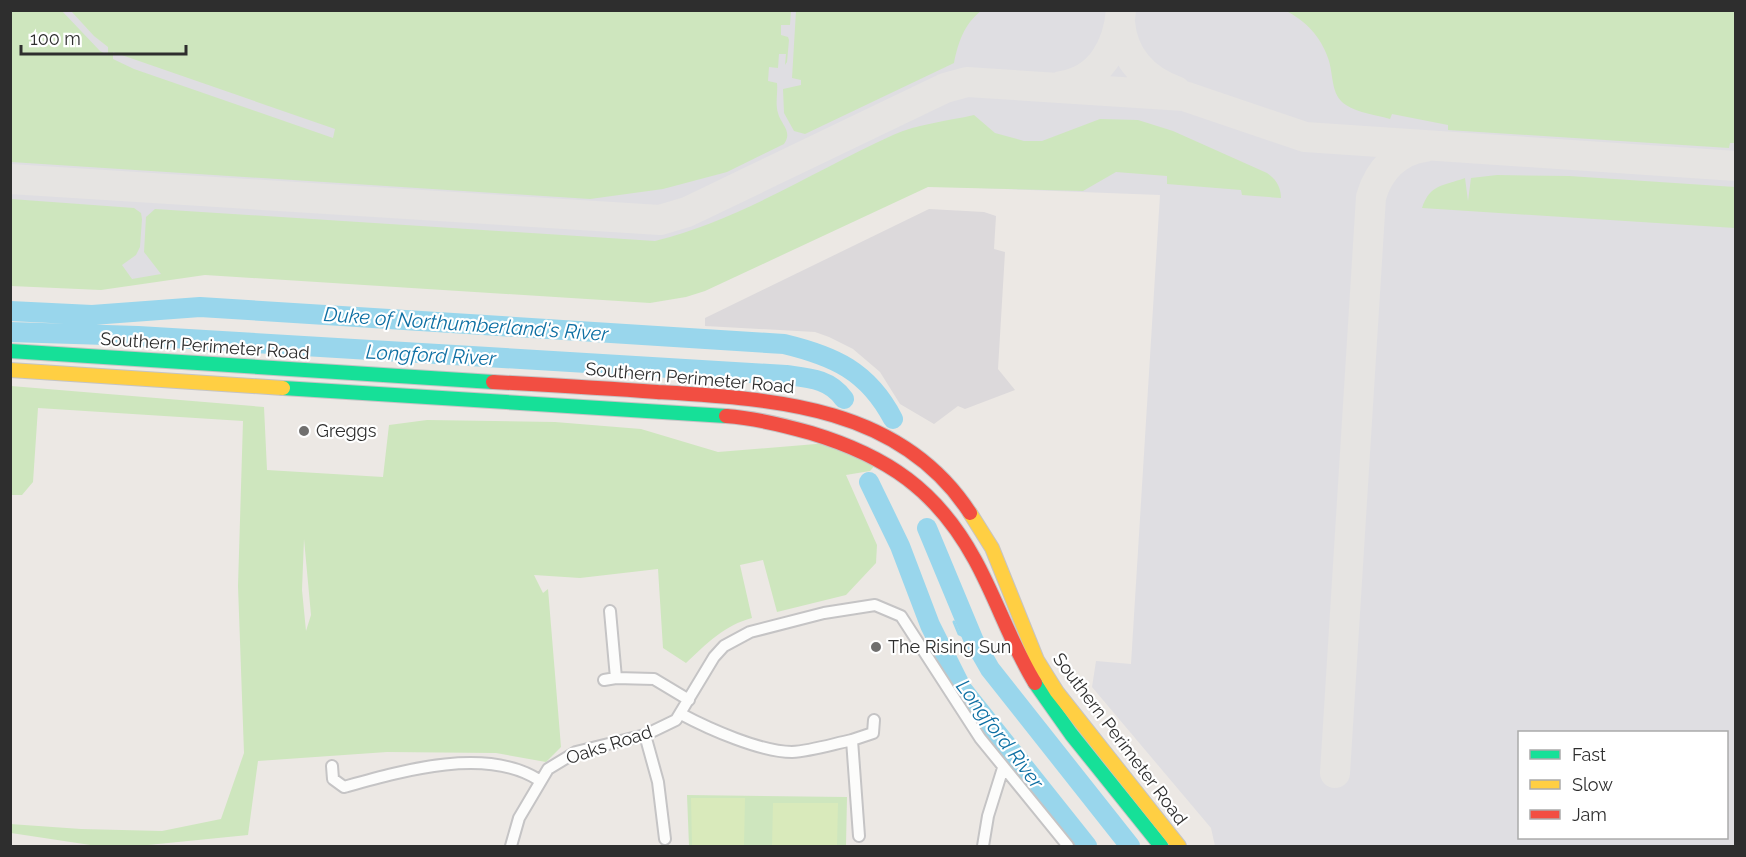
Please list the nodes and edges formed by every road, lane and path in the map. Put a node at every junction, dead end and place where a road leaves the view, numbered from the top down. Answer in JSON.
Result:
{"nodes":[{"id":1,"x":10,"y":351,"type":"edge"},
{"id":2,"x":10,"y":370,"type":"edge"},
{"id":3,"x":610,"y":611,"type":"dead end"},
{"id":4,"x":616,"y":678,"type":"junction"},
{"id":5,"x":604,"y":680,"type":"dead end"},
{"id":6,"x":689,"y":700,"type":"junction"},
{"id":7,"x":681,"y":714,"type":"junction"},
{"id":8,"x":874,"y":720,"type":"dead end"},
{"id":9,"x":645,"y":735,"type":"junction"},
{"id":10,"x":852,"y":740,"type":"junction"},
{"id":11,"x":332,"y":766,"type":"dead end"},
{"id":12,"x":1004,"y":768,"type":"junction"},
{"id":13,"x":539,"y":780,"type":"junction"},
{"id":14,"x":859,"y":836,"type":"dead end"},
{"id":15,"x":665,"y":839,"type":"dead end"},
{"id":16,"x":510,"y":846,"type":"edge"},
{"id":17,"x":983,"y":846,"type":"edge"},
{"id":18,"x":1068,"y":846,"type":"edge"},
{"id":19,"x":1161,"y":846,"type":"edge"},
{"id":20,"x":1179,"y":846,"type":"edge"}],
"edges":[{"from":1,"to":20,"type":"street","name":"Southern Perimeter Road"},
{"from":2,"to":19,"type":"street","name":"Southern Perimeter Road"},
{"from":3,"to":4,"type":"street"},
{"from":4,"to":5,"type":"street"},
{"from":4,"to":6,"type":"street"},
{"from":6,"to":7,"type":"street","name":"Oaks Road"},
{"from":6,"to":12,"type":"street","name":"Oaks Road"},
{"from":7,"to":9,"type":"street","name":"Oaks Road"},
{"from":7,"to":10,"type":"street"},
{"from":8,"to":10,"type":"street"},
{"from":9,"to":13,"type":"street","name":"Oaks Road"},
{"from":9,"to":15,"type":"street"},
{"from":10,"to":14,"type":"street"},
{"from":11,"to":13,"type":"street"},
{"from":12,"to":17,"type":"street"},
{"from":12,"to":18,"type":"street"},
{"from":13,"to":16,"type":"street","name":"Oaks Road"}]}
